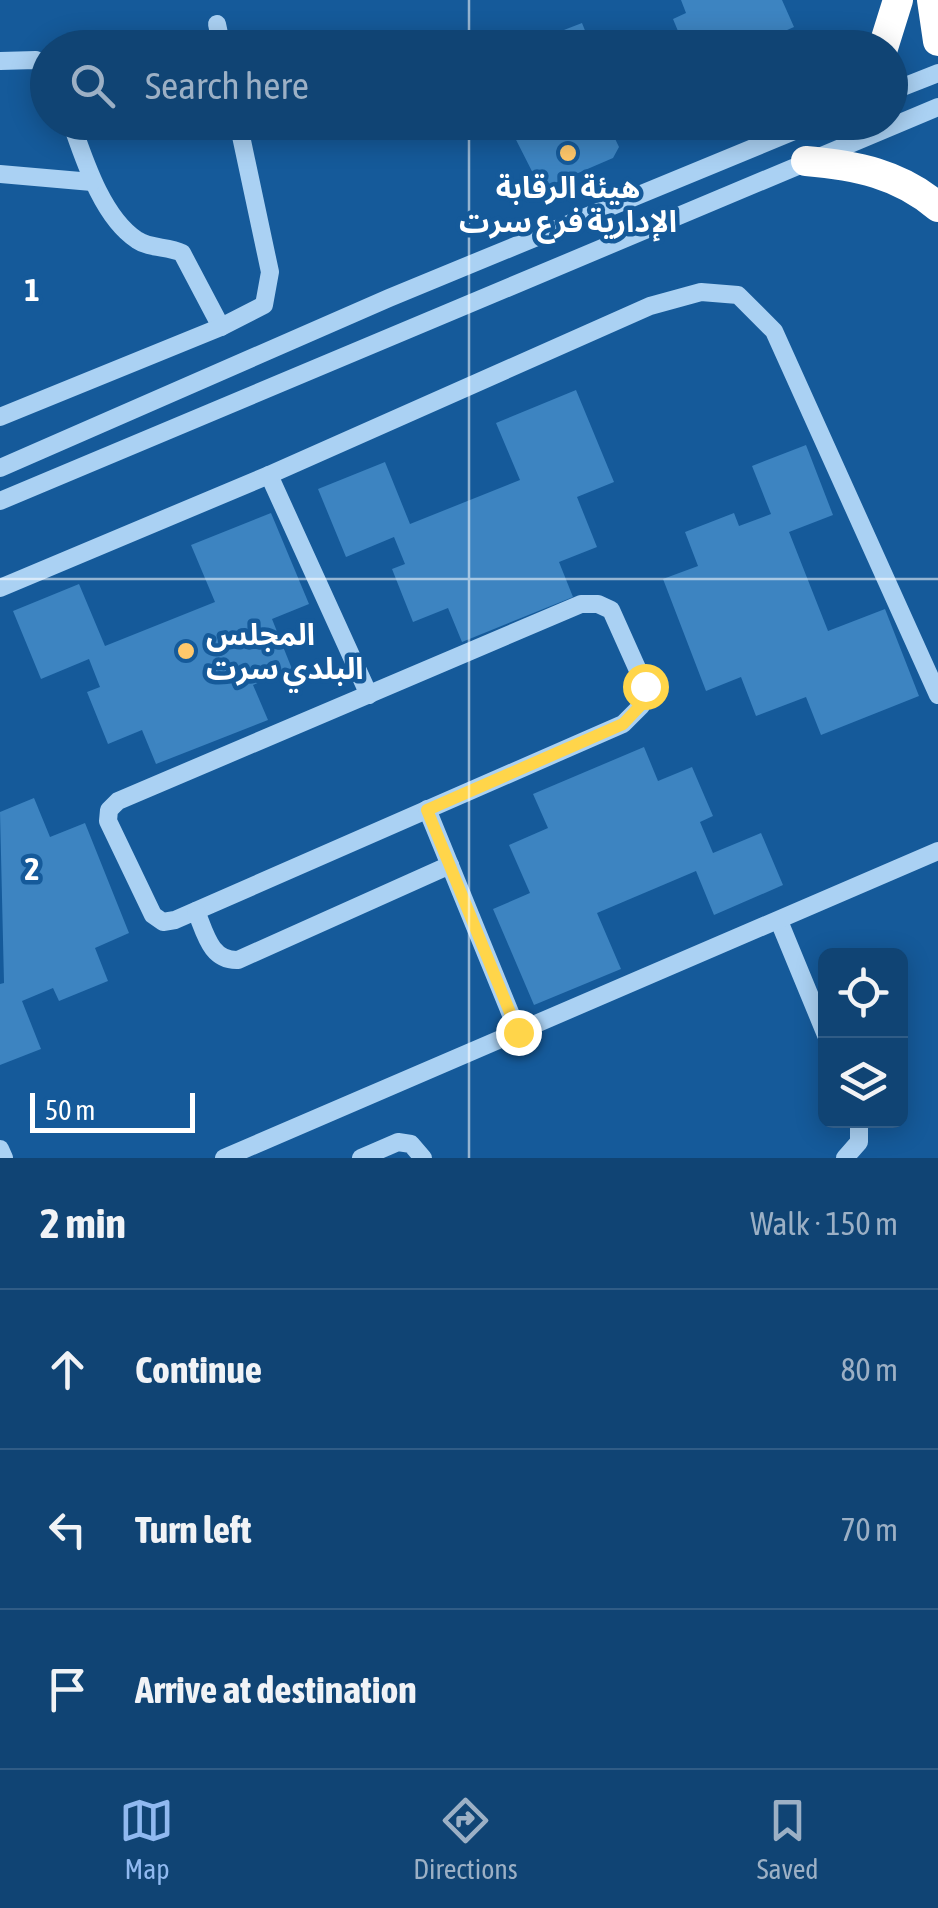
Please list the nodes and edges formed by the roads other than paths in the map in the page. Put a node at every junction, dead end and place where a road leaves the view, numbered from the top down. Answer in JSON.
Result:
{"nodes":[{"id":1,"x":898,"y":0,"type":"edge"},
{"id":2,"x":932,"y":0,"type":"edge"},
{"id":3,"x":217,"y":24,"type":"dead end"},
{"id":4,"x":218,"y":30,"type":"edge"},
{"id":5,"x":889,"y":30,"type":"edge"},
{"id":6,"x":938,"y":41,"type":"edge"},
{"id":7,"x":30,"y":60,"type":"edge"},
{"id":8,"x":0,"y":61,"type":"edge"},
{"id":9,"x":938,"y":73,"type":"edge"},
{"id":10,"x":908,"y":85,"type":"edge"},
{"id":11,"x":938,"y":107,"type":"edge"},
{"id":12,"x":908,"y":119,"type":"edge"},
{"id":13,"x":77,"y":140,"type":"edge"},
{"id":14,"x":242,"y":140,"type":"edge"},
{"id":15,"x":772,"y":140,"type":"edge"},
{"id":16,"x":857,"y":140,"type":"edge"},
{"id":17,"x":806,"y":161,"type":"junction"},
{"id":18,"x":0,"y":174,"type":"edge"},
{"id":19,"x":92,"y":182,"type":"junction"},
{"id":20,"x":938,"y":207,"type":"edge"},
{"id":21,"x":221,"y":327,"type":"junction"},
{"id":22,"x":0,"y":416,"type":"edge"},
{"id":23,"x":0,"y":468,"type":"edge"},
{"id":24,"x":269,"y":476,"type":"junction"},
{"id":25,"x":0,"y":501,"type":"edge"},
{"id":26,"x":0,"y":588,"type":"edge"},
{"id":27,"x":369,"y":695,"type":"junction"},
{"id":28,"x":938,"y":695,"type":"edge"},
{"id":29,"x":427,"y":810,"type":"junction"},
{"id":30,"x":938,"y":851,"type":"edge"},
{"id":31,"x":450,"y":865,"type":"junction"},
{"id":32,"x":196,"y":910,"type":"junction"},
{"id":33,"x":779,"y":922,"type":"junction"},
{"id":34,"x":818,"y":1015,"type":"edge"},
{"id":35,"x":518,"y":1032,"type":"junction"},
{"id":36,"x":859,"y":1128,"type":"edge"},
{"id":37,"x":0,"y":1149,"type":"edge"},
{"id":38,"x":374,"y":1156,"type":"edge"},
{"id":39,"x":4,"y":1158,"type":"edge"},
{"id":40,"x":224,"y":1158,"type":"edge"},
{"id":41,"x":422,"y":1158,"type":"edge"},
{"id":42,"x":844,"y":1158,"type":"edge"}],
"edges":[{"from":1,"to":5,"type":"highway"},
{"from":2,"to":6,"type":"highway"},
{"from":3,"to":4,"type":"street"},
{"from":7,"to":8,"type":"street"},
{"from":9,"to":10,"type":"street"},
{"from":11,"to":12,"type":"street"},
{"from":13,"to":19,"type":"street"},
{"from":14,"to":21,"type":"street"},
{"from":15,"to":23,"type":"street"},
{"from":16,"to":17,"type":"street"},
{"from":17,"to":20,"type":"highway"},
{"from":17,"to":25,"type":"street"},
{"from":18,"to":19,"type":"street"},
{"from":19,"to":21,"type":"street"},
{"from":21,"to":22,"type":"street"},
{"from":24,"to":26,"type":"street"},
{"from":24,"to":27,"type":"street"},
{"from":24,"to":28,"type":"street"},
{"from":27,"to":29,"type":"street"},
{"from":27,"to":32,"type":"street"},
{"from":29,"to":31,"type":"street"},
{"from":29,"to":32,"type":"street"},
{"from":30,"to":33,"type":"street"},
{"from":31,"to":32,"type":"street"},
{"from":31,"to":35,"type":"street"},
{"from":33,"to":34,"type":"street"},
{"from":33,"to":35,"type":"street"},
{"from":35,"to":40,"type":"street"},
{"from":36,"to":42,"type":"street"},
{"from":37,"to":39,"type":"street"},
{"from":38,"to":41,"type":"street"}]}
